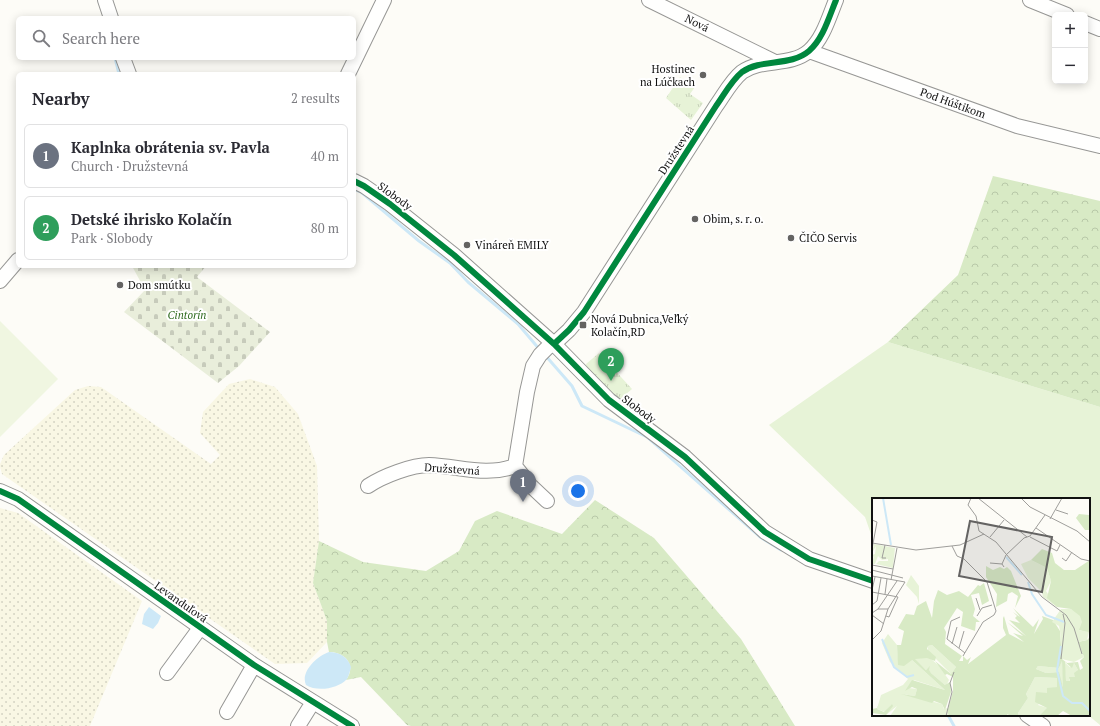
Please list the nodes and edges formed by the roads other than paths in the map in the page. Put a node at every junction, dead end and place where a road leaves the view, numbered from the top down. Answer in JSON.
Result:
{"nodes":[{"id":1,"x":105,"y":0,"type":"edge"},
{"id":2,"x":384,"y":0,"type":"edge"},
{"id":3,"x":649,"y":0,"type":"edge"},
{"id":4,"x":836,"y":0,"type":"edge"},
{"id":5,"x":1030,"y":0,"type":"edge"},
{"id":6,"x":1060,"y":12,"type":"edge"},
{"id":7,"x":110,"y":16,"type":"edge"},
{"id":8,"x":1088,"y":23,"type":"edge"},
{"id":9,"x":1100,"y":29,"type":"edge"},
{"id":10,"x":745,"y":47,"type":"junction"},
{"id":11,"x":809,"y":51,"type":"junction"},
{"id":12,"x":356,"y":58,"type":"edge"},
{"id":13,"x":124,"y":60,"type":"edge"},
{"id":14,"x":355,"y":60,"type":"edge"},
{"id":15,"x":775,"y":62,"type":"junction"},
{"id":16,"x":746,"y":70,"type":"junction"},
{"id":17,"x":128,"y":72,"type":"edge"},
{"id":18,"x":349,"y":72,"type":"edge"},
{"id":19,"x":1100,"y":146,"type":"edge"},
{"id":20,"x":356,"y":182,"type":"edge"},
{"id":21,"x":16,"y":262,"type":"edge"},
{"id":22,"x":0,"y":281,"type":"edge"},
{"id":23,"x":548,"y":348,"type":"junction"},
{"id":24,"x":515,"y":466,"type":"junction"},
{"id":25,"x":368,"y":486,"type":"dead end"},
{"id":26,"x":0,"y":491,"type":"edge"},
{"id":27,"x":547,"y":501,"type":"dead end"},
{"id":28,"x":872,"y":581,"type":"edge"},
{"id":29,"x":200,"y":628,"type":"junction"},
{"id":30,"x":254,"y":665,"type":"junction"},
{"id":31,"x":167,"y":673,"type":"dead end"},
{"id":32,"x":313,"y":702,"type":"junction"},
{"id":33,"x":227,"y":712,"type":"dead end"},
{"id":34,"x":1028,"y":716,"type":"edge"},
{"id":35,"x":298,"y":726,"type":"edge"},
{"id":36,"x":352,"y":726,"type":"edge"},
{"id":37,"x":1043,"y":726,"type":"edge"}],
"edges":[{"from":1,"to":7,"type":"street"},
{"from":2,"to":12,"type":"street"},
{"from":3,"to":10,"type":"street","name":"Nová"},
{"from":4,"to":11,"type":"street","name":"Družstevná"},
{"from":5,"to":6,"type":"street"},
{"from":8,"to":9,"type":"street"},
{"from":10,"to":15,"type":"street","name":"Nová"},
{"from":10,"to":16,"type":"street"},
{"from":11,"to":15,"type":"street","name":"Družstevná"},
{"from":11,"to":19,"type":"street","name":"Pod Húštikom"},
{"from":13,"to":17,"type":"street"},
{"from":14,"to":18,"type":"street"},
{"from":15,"to":16,"type":"street","name":"Družstevná"},
{"from":16,"to":23,"type":"street","name":"Družstevná"},
{"from":20,"to":23,"type":"street","name":"Slobody"},
{"from":21,"to":22,"type":"street"},
{"from":23,"to":24,"type":"street","name":"Družstevná"},
{"from":23,"to":28,"type":"street","name":"Slobody"},
{"from":24,"to":25,"type":"street","name":"Družstevná"},
{"from":24,"to":27,"type":"street"},
{"from":26,"to":29,"type":"street","name":"Levanduľová"},
{"from":29,"to":30,"type":"street","name":"Levanduľová"},
{"from":29,"to":31,"type":"street","name":"Levanduľová"},
{"from":30,"to":32,"type":"street","name":"Levanduľová"},
{"from":30,"to":33,"type":"street"},
{"from":32,"to":35,"type":"street"},
{"from":32,"to":36,"type":"street","name":"Levanduľová"},
{"from":34,"to":37,"type":"street"}]}
